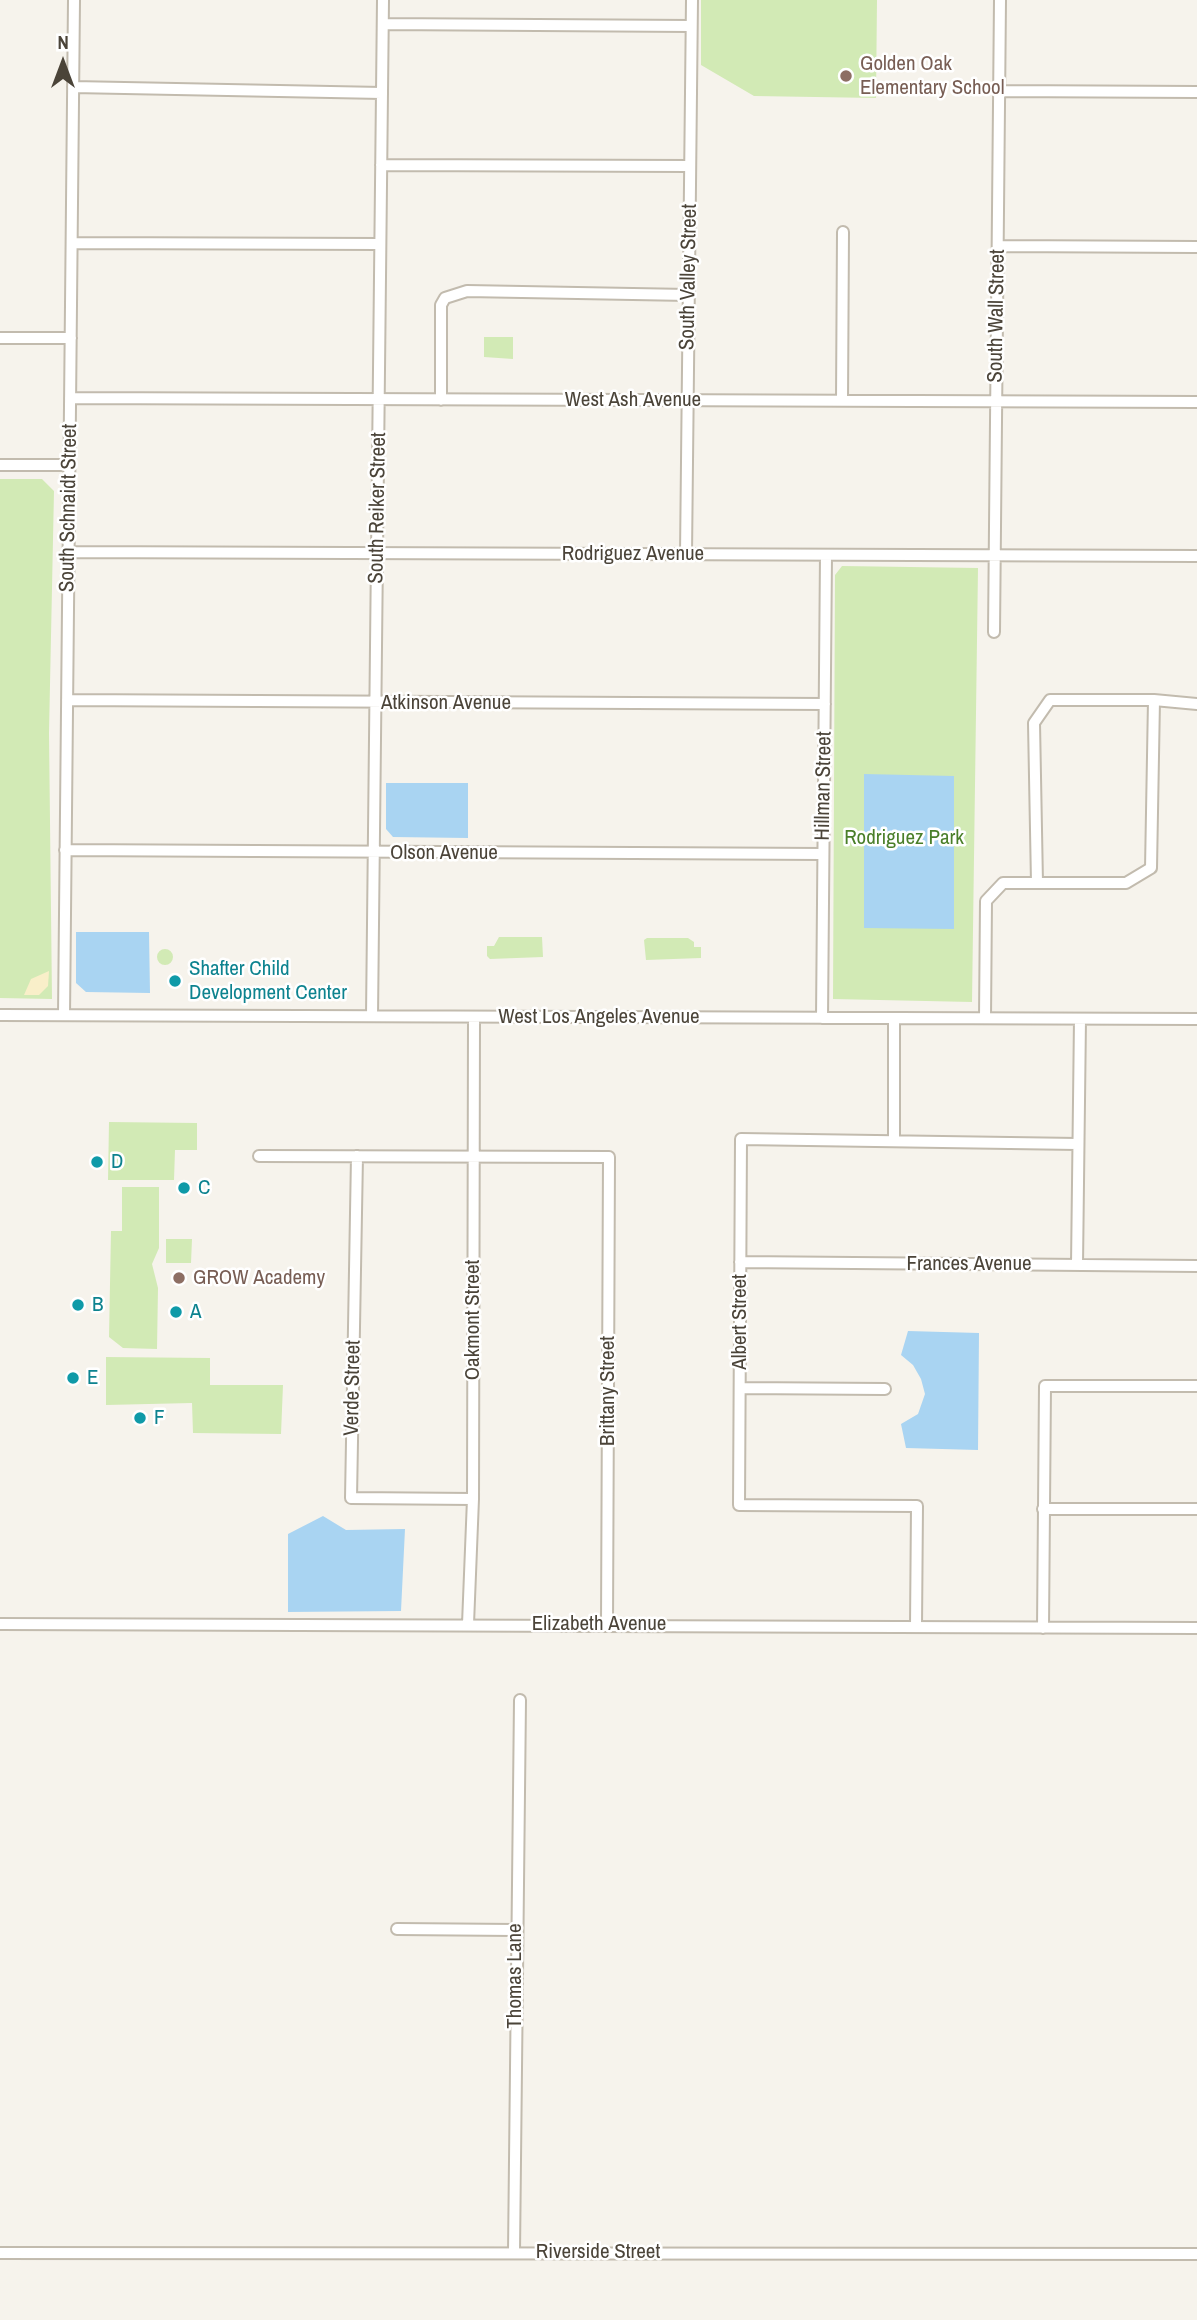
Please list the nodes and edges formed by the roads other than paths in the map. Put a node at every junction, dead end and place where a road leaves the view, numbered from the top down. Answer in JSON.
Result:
{"nodes":[{"id":1,"x":74,"y":0,"type":"edge"},
{"id":2,"x":383,"y":0,"type":"edge"},
{"id":3,"x":691,"y":0,"type":"edge"},
{"id":4,"x":1000,"y":0,"type":"edge"},
{"id":5,"x":383,"y":24,"type":"junction"},
{"id":6,"x":691,"y":26,"type":"junction"},
{"id":7,"x":73,"y":87,"type":"junction"},
{"id":8,"x":999,"y":91,"type":"junction"},
{"id":9,"x":1197,"y":92,"type":"edge"},
{"id":10,"x":382,"y":93,"type":"junction"},
{"id":11,"x":381,"y":165,"type":"junction"},
{"id":12,"x":690,"y":166,"type":"junction"},
{"id":13,"x":844,"y":232,"type":"dead end"},
{"id":14,"x":72,"y":243,"type":"junction"},
{"id":15,"x":380,"y":244,"type":"junction"},
{"id":16,"x":998,"y":247,"type":"junction"},
{"id":17,"x":1197,"y":247,"type":"edge"},
{"id":18,"x":688,"y":295,"type":"junction"},
{"id":19,"x":0,"y":338,"type":"edge"},
{"id":20,"x":71,"y":338,"type":"junction"},
{"id":21,"x":70,"y":398,"type":"junction"},
{"id":22,"x":379,"y":399,"type":"junction"},
{"id":23,"x":441,"y":400,"type":"junction"},
{"id":24,"x":688,"y":400,"type":"junction"},
{"id":25,"x":842,"y":400,"type":"junction"},
{"id":26,"x":996,"y":401,"type":"junction"},
{"id":27,"x":1197,"y":402,"type":"edge"},
{"id":28,"x":0,"y":465,"type":"edge"},
{"id":29,"x":69,"y":465,"type":"junction"},
{"id":30,"x":68,"y":552,"type":"junction"},
{"id":31,"x":377,"y":553,"type":"junction"},
{"id":32,"x":686,"y":554,"type":"junction"},
{"id":33,"x":826,"y":555,"type":"junction"},
{"id":34,"x":995,"y":555,"type":"junction"},
{"id":35,"x":1197,"y":556,"type":"edge"},
{"id":36,"x":994,"y":632,"type":"dead end"},
{"id":37,"x":67,"y":700,"type":"junction"},
{"id":38,"x":1154,"y":700,"type":"junction"},
{"id":39,"x":376,"y":703,"type":"junction"},
{"id":40,"x":825,"y":704,"type":"junction"},
{"id":41,"x":1197,"y":704,"type":"edge"},
{"id":42,"x":65,"y":849,"type":"junction"},
{"id":43,"x":374,"y":853,"type":"junction"},
{"id":44,"x":823,"y":854,"type":"junction"},
{"id":45,"x":1037,"y":883,"type":"junction"},
{"id":46,"x":0,"y":1015,"type":"edge"},
{"id":47,"x":64,"y":1015,"type":"junction"},
{"id":48,"x":372,"y":1016,"type":"junction"},
{"id":49,"x":474,"y":1017,"type":"junction"},
{"id":50,"x":822,"y":1018,"type":"junction"},
{"id":51,"x":894,"y":1018,"type":"junction"},
{"id":52,"x":985,"y":1018,"type":"junction"},
{"id":53,"x":1080,"y":1019,"type":"junction"},
{"id":54,"x":1197,"y":1019,"type":"edge"},
{"id":55,"x":894,"y":1140,"type":"junction"},
{"id":56,"x":1077,"y":1144,"type":"junction"},
{"id":57,"x":258,"y":1156,"type":"dead end"},
{"id":58,"x":357,"y":1156,"type":"junction"},
{"id":59,"x":474,"y":1157,"type":"junction"},
{"id":60,"x":740,"y":1262,"type":"junction"},
{"id":61,"x":1077,"y":1265,"type":"junction"},
{"id":62,"x":1197,"y":1266,"type":"edge"},
{"id":63,"x":1197,"y":1386,"type":"edge"},
{"id":64,"x":740,"y":1388,"type":"junction"},
{"id":65,"x":885,"y":1389,"type":"dead end"},
{"id":66,"x":473,"y":1499,"type":"junction"},
{"id":67,"x":1044,"y":1509,"type":"junction"},
{"id":68,"x":1197,"y":1509,"type":"edge"},
{"id":69,"x":0,"y":1624,"type":"edge"},
{"id":70,"x":468,"y":1624,"type":"junction"},
{"id":71,"x":607,"y":1624,"type":"junction"},
{"id":72,"x":916,"y":1626,"type":"junction"},
{"id":73,"x":1042,"y":1628,"type":"junction"},
{"id":74,"x":1197,"y":1628,"type":"edge"},
{"id":75,"x":520,"y":1700,"type":"dead end"},
{"id":76,"x":397,"y":1929,"type":"dead end"},
{"id":77,"x":515,"y":1930,"type":"junction"},
{"id":78,"x":514,"y":2252,"type":"junction"},
{"id":79,"x":0,"y":2253,"type":"edge"},
{"id":80,"x":1197,"y":2254,"type":"edge"}],
"edges":[{"from":1,"to":7,"type":"street","name":"South Schnaidt Street"},
{"from":2,"to":5,"type":"street","name":"South Reiker Street"},
{"from":3,"to":6,"type":"street","name":"South Valley Street"},
{"from":4,"to":8,"type":"street","name":"South Wall Street"},
{"from":5,"to":6,"type":"street"},
{"from":5,"to":10,"type":"street","name":"South Reiker Street"},
{"from":6,"to":12,"type":"street","name":"South Valley Street"},
{"from":7,"to":10,"type":"street"},
{"from":7,"to":14,"type":"street","name":"South Schnaidt Street"},
{"from":8,"to":9,"type":"street"},
{"from":8,"to":16,"type":"street","name":"South Wall Street"},
{"from":10,"to":11,"type":"street","name":"South Reiker Street"},
{"from":11,"to":12,"type":"street"},
{"from":11,"to":15,"type":"street","name":"South Reiker Street"},
{"from":12,"to":18,"type":"street","name":"South Valley Street"},
{"from":13,"to":25,"type":"street"},
{"from":14,"to":15,"type":"street"},
{"from":14,"to":20,"type":"street","name":"South Schnaidt Street"},
{"from":15,"to":22,"type":"street","name":"South Reiker Street"},
{"from":16,"to":17,"type":"street"},
{"from":16,"to":26,"type":"street","name":"South Wall Street"},
{"from":18,"to":23,"type":"street"},
{"from":18,"to":24,"type":"street","name":"South Valley Street"},
{"from":19,"to":20,"type":"street"},
{"from":20,"to":21,"type":"street","name":"South Schnaidt Street"},
{"from":21,"to":22,"type":"street","name":"West Ash Avenue"},
{"from":21,"to":29,"type":"street","name":"South Schnaidt Street"},
{"from":22,"to":23,"type":"street","name":"West Ash Avenue"},
{"from":22,"to":31,"type":"street","name":"South Reiker Street"},
{"from":23,"to":24,"type":"street","name":"West Ash Avenue"},
{"from":24,"to":25,"type":"street","name":"West Ash Avenue"},
{"from":24,"to":32,"type":"street","name":"South Valley Street"},
{"from":25,"to":26,"type":"street","name":"West Ash Avenue"},
{"from":26,"to":27,"type":"street","name":"West Ash Avenue"},
{"from":26,"to":34,"type":"street","name":"South Wall Street"},
{"from":28,"to":29,"type":"street"},
{"from":29,"to":30,"type":"street","name":"South Schnaidt Street"},
{"from":30,"to":31,"type":"street","name":"Rodriguez Avenue"},
{"from":30,"to":37,"type":"street","name":"South Schnaidt Street"},
{"from":31,"to":32,"type":"street","name":"Rodriguez Avenue"},
{"from":31,"to":39,"type":"street","name":"South Reiker Street"},
{"from":32,"to":33,"type":"street","name":"Rodriguez Avenue"},
{"from":33,"to":34,"type":"street","name":"Rodriguez Avenue"},
{"from":33,"to":40,"type":"street","name":"Hillman Street"},
{"from":34,"to":35,"type":"street","name":"Rodriguez Avenue"},
{"from":34,"to":36,"type":"street","name":"South Wall Street"},
{"from":37,"to":39,"type":"street","name":"Atkinson Avenue"},
{"from":37,"to":42,"type":"street","name":"South Schnaidt Street"},
{"from":38,"to":41,"type":"street"},
{"from":38,"to":45,"type":"street"},
{"from":38,"to":45,"type":"street"},
{"from":39,"to":40,"type":"street","name":"Atkinson Avenue"},
{"from":39,"to":43,"type":"street","name":"South Reiker Street"},
{"from":40,"to":44,"type":"street","name":"Hillman Street"},
{"from":42,"to":43,"type":"street","name":"Olson Avenue"},
{"from":42,"to":47,"type":"street","name":"South Schnaidt Street"},
{"from":43,"to":44,"type":"street","name":"Olson Avenue"},
{"from":43,"to":48,"type":"street","name":"South Reiker Street"},
{"from":44,"to":50,"type":"street","name":"Hillman Street"},
{"from":45,"to":52,"type":"street"},
{"from":46,"to":47,"type":"street","name":"West Los Angeles Avenue"},
{"from":47,"to":48,"type":"street","name":"West Los Angeles Avenue"},
{"from":48,"to":49,"type":"street","name":"West Los Angeles Avenue"},
{"from":49,"to":50,"type":"street","name":"West Los Angeles Avenue"},
{"from":49,"to":59,"type":"street","name":"Oakmont Street"},
{"from":50,"to":51,"type":"street","name":"West Los Angeles Avenue"},
{"from":51,"to":52,"type":"street","name":"West Los Angeles Avenue"},
{"from":51,"to":55,"type":"street"},
{"from":52,"to":53,"type":"street","name":"West Los Angeles Avenue"},
{"from":53,"to":54,"type":"street","name":"West Los Angeles Avenue"},
{"from":53,"to":56,"type":"street"},
{"from":55,"to":56,"type":"street"},
{"from":55,"to":60,"type":"street","name":"Albert Street"},
{"from":56,"to":61,"type":"street"},
{"from":57,"to":58,"type":"street"},
{"from":58,"to":59,"type":"street"},
{"from":58,"to":66,"type":"street","name":"Verde Street"},
{"from":59,"to":66,"type":"street","name":"Oakmont Street"},
{"from":59,"to":71,"type":"street","name":"Brittany Street"},
{"from":60,"to":61,"type":"street","name":"Frances Avenue"},
{"from":60,"to":64,"type":"street","name":"Albert Street"},
{"from":61,"to":62,"type":"street","name":"Frances Avenue"},
{"from":63,"to":67,"type":"street"},
{"from":64,"to":65,"type":"street"},
{"from":64,"to":72,"type":"street","name":"Albert Street"},
{"from":66,"to":70,"type":"street","name":"Oakmont Street"},
{"from":67,"to":68,"type":"street"},
{"from":67,"to":73,"type":"street"},
{"from":69,"to":70,"type":"street","name":"Elizabeth Avenue"},
{"from":70,"to":71,"type":"street","name":"Elizabeth Avenue"},
{"from":71,"to":72,"type":"street","name":"Elizabeth Avenue"},
{"from":72,"to":73,"type":"street","name":"Elizabeth Avenue"},
{"from":73,"to":74,"type":"street","name":"Elizabeth Avenue"},
{"from":75,"to":77,"type":"street","name":"Thomas Lane"},
{"from":76,"to":77,"type":"street"},
{"from":77,"to":78,"type":"street","name":"Thomas Lane"},
{"from":78,"to":79,"type":"street","name":"Riverside Street"},
{"from":78,"to":80,"type":"street","name":"Riverside Street"}]}
